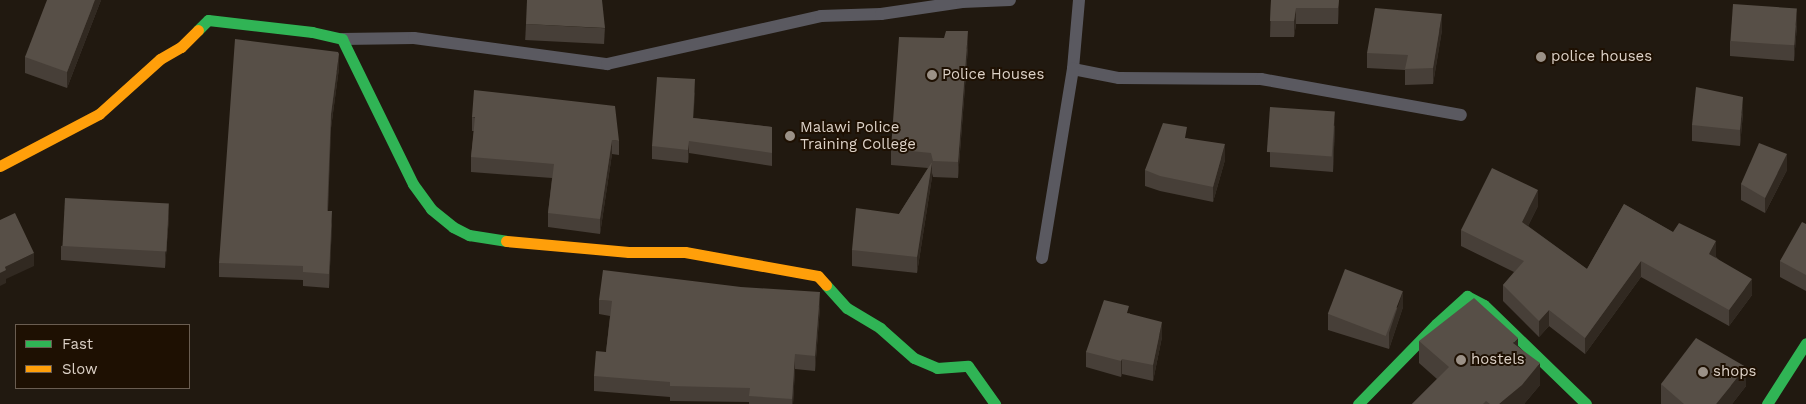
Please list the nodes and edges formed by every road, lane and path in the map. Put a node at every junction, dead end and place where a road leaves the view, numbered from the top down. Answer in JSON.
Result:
{"nodes":[{"id":1,"x":1010,"y":0,"type":"edge"},
{"id":2,"x":1079,"y":0,"type":"edge"},
{"id":3,"x":342,"y":39,"type":"junction"},
{"id":4,"x":1074,"y":70,"type":"junction"},
{"id":5,"x":1461,"y":115,"type":"dead end"},
{"id":6,"x":0,"y":166,"type":"edge"},
{"id":7,"x":1042,"y":258,"type":"dead end"},
{"id":8,"x":1806,"y":343,"type":"edge"},
{"id":9,"x":995,"y":404,"type":"edge"},
{"id":10,"x":1358,"y":404,"type":"edge"},
{"id":11,"x":1586,"y":404,"type":"edge"},
{"id":12,"x":1767,"y":404,"type":"edge"}],
"edges":[{"from":1,"to":3,"type":"lane"},
{"from":2,"to":4,"type":"lane"},
{"from":3,"to":6,"type":"street"},
{"from":3,"to":9,"type":"street"},
{"from":4,"to":5,"type":"lane"},
{"from":4,"to":7,"type":"lane"},
{"from":8,"to":12,"type":"street"},
{"from":10,"to":11,"type":"street"}]}
